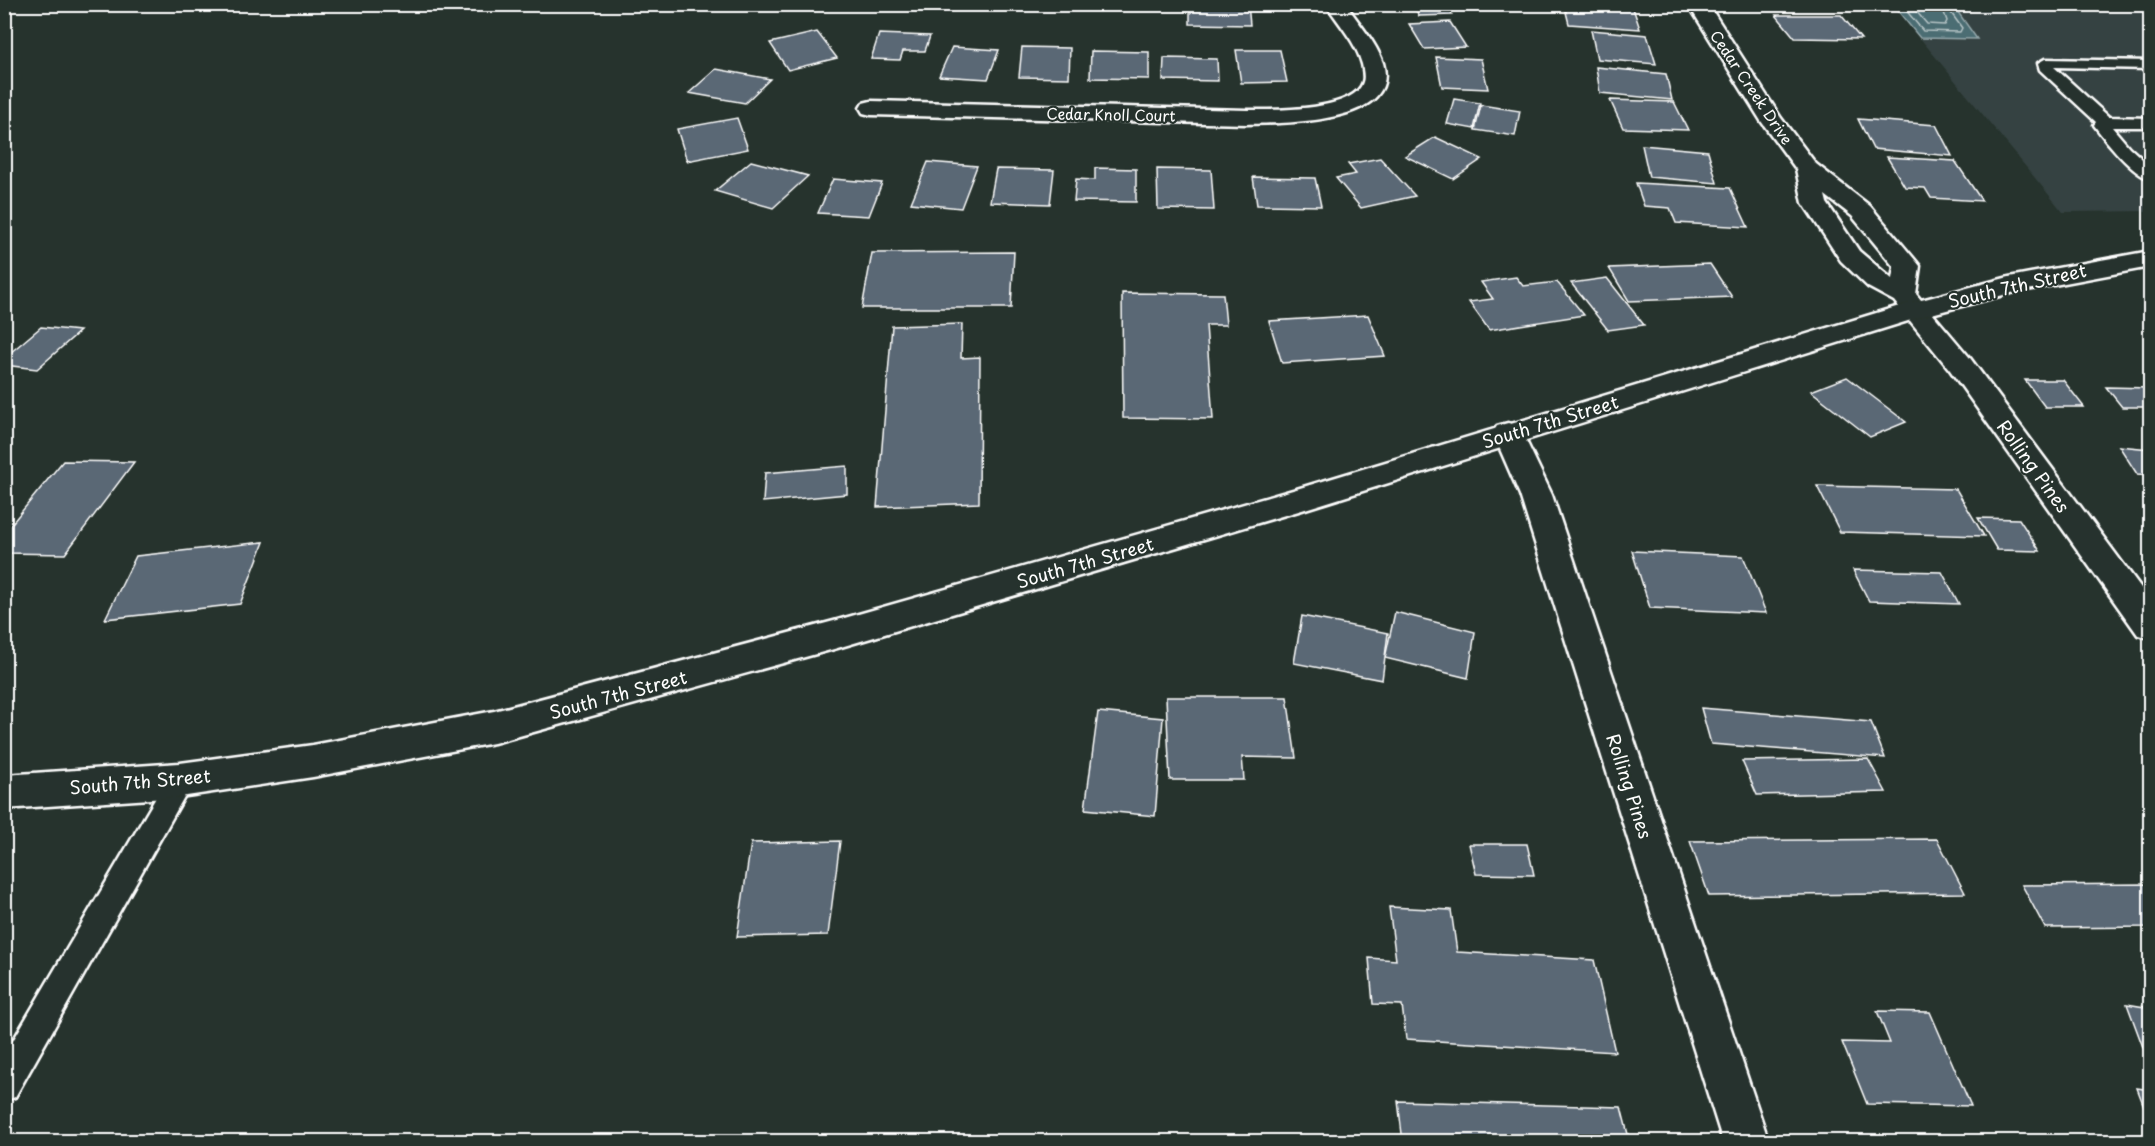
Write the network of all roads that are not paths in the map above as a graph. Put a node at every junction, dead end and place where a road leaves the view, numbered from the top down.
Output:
1 (1336, 4) edge
2 (1698, 4) edge
3 (2151, 65) edge
4 (871, 108) dead end
5 (2151, 122) edge
6 (2105, 123) junction
7 (1808, 169) junction
8 (2151, 174) edge
9 (2151, 258) edge
10 (1909, 302) junction
11 (1508, 433) junction
12 (2151, 625) edge
13 (180, 780) junction
14 (4, 792) edge
15 (4, 1086) edge
16 (1746, 1142) edge

1 - 4 street, Cedar Knoll Court
2 - 7 street, Cedar Creek Drive
3 - 6 lane
5 - 6 lane
6 - 8 lane
7 - 10 street, Cedar Creek Drive
7 - 10 street, Cedar Creek Drive
9 - 10 street, South 7th Street
10 - 11 street, South 7th Street
10 - 12 street, Rolling Pines
11 - 13 street, South 7th Street
11 - 16 street, Rolling Pines
13 - 14 street, South 7th Street
13 - 15 lane

